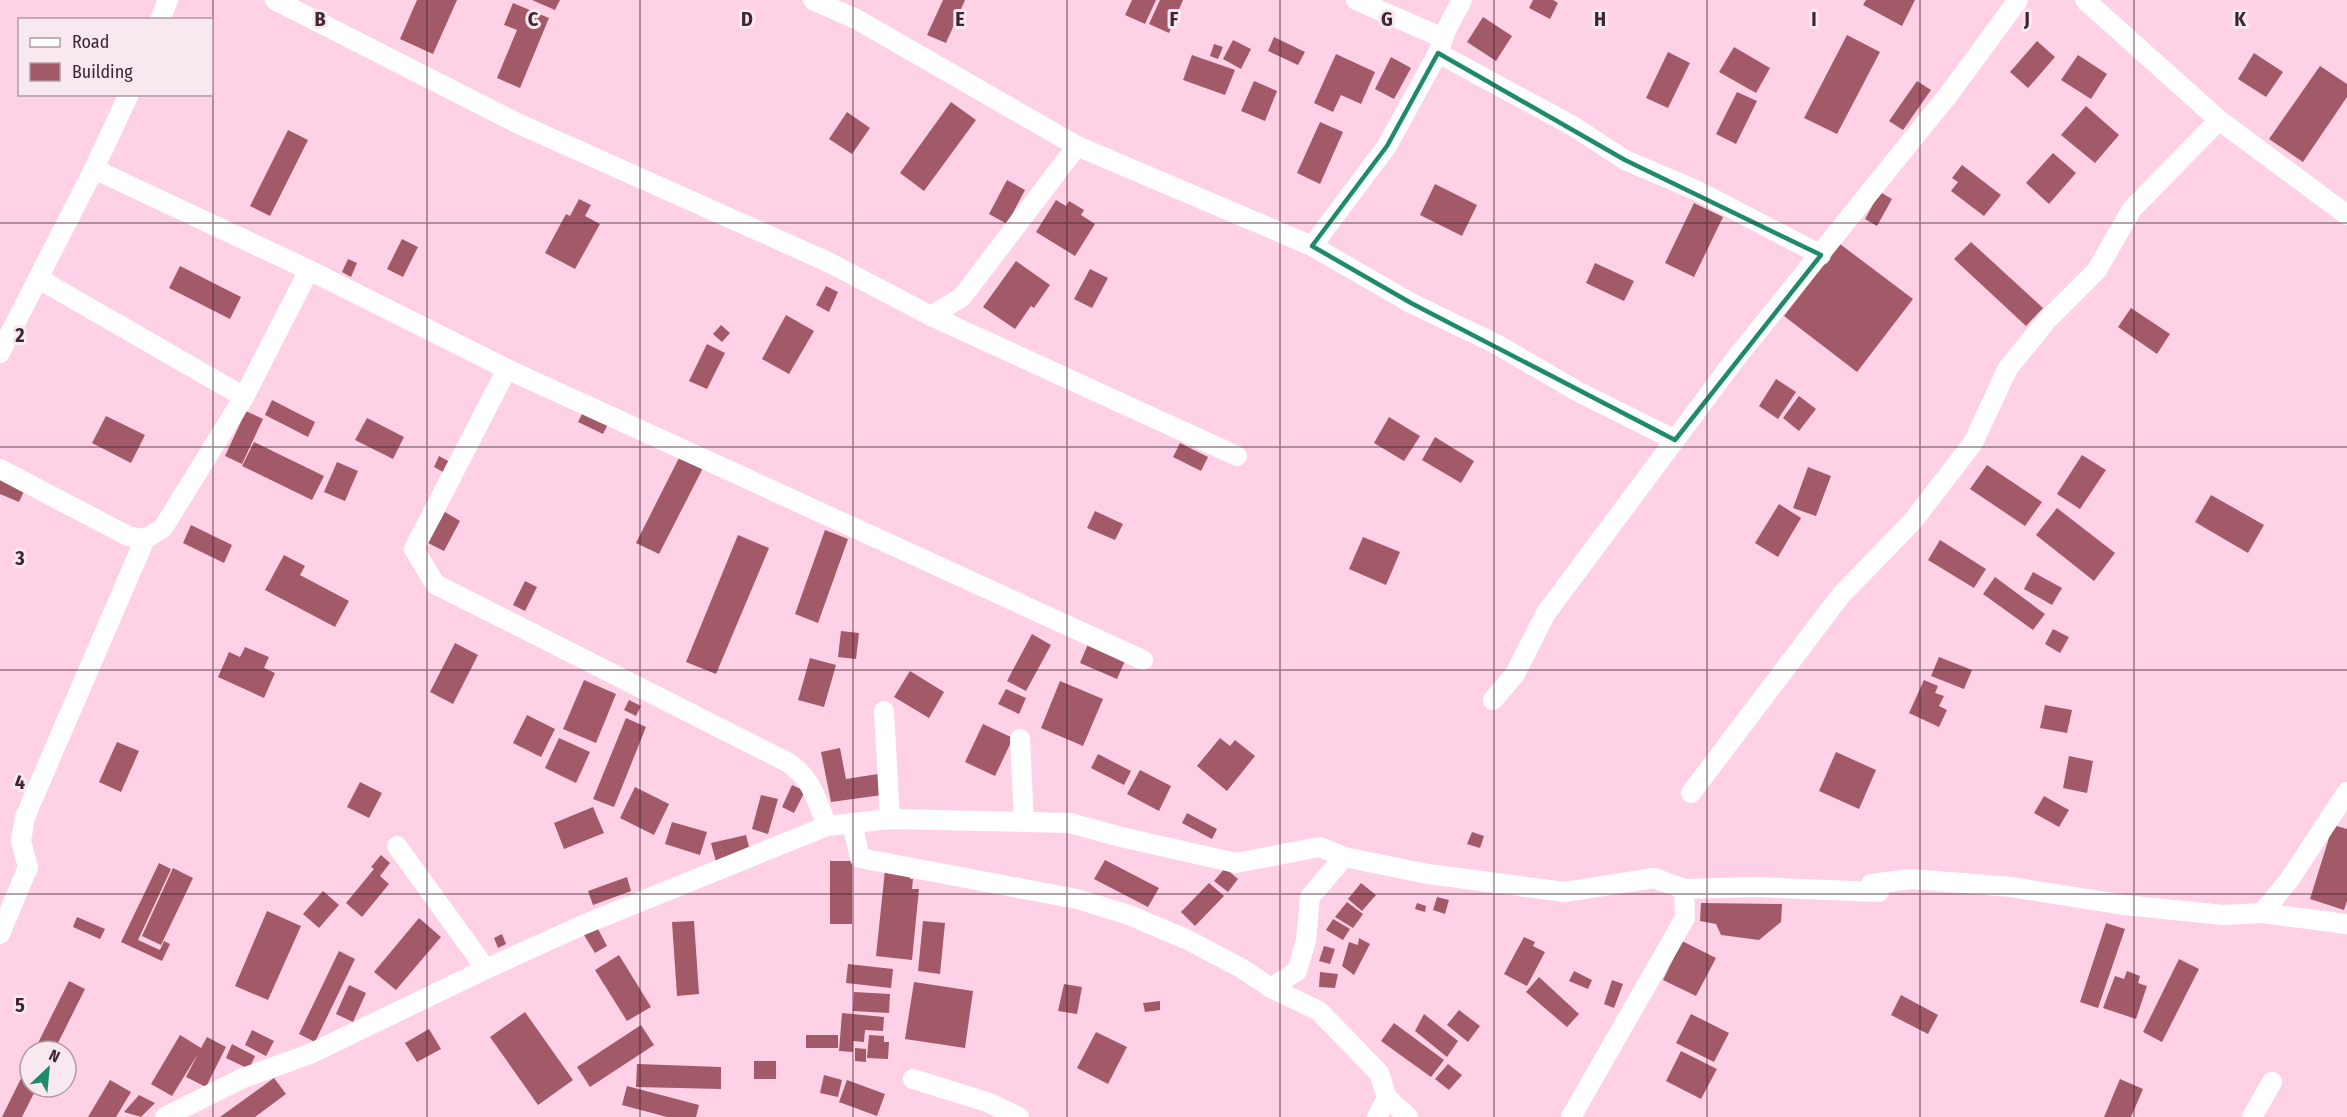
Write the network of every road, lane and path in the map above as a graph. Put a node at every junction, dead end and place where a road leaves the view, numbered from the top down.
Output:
1 (168, 0) edge
2 (275, 0) edge
3 (813, 0) edge
4 (1356, 0) edge
5 (1461, 0) edge
6 (2018, 0) edge
7 (2085, 0) edge
8 (161, 18) edge
9 (1441, 46) junction
10 (128, 96) edge
11 (2219, 120) junction
12 (1077, 146) junction
13 (94, 169) junction
14 (2347, 215) edge
15 (1312, 246) junction
16 (1821, 255) junction
17 (309, 270) junction
18 (39, 279) junction
19 (931, 316) junction
20 (0, 353) edge
21 (507, 369) junction
22 (244, 397) junction
23 (1675, 440) junction
24 (1237, 456) dead end
25 (0, 469) edge
26 (145, 539) junction
27 (1143, 660) dead end
28 (1493, 700) dead end
29 (884, 711) dead end
30 (1020, 739) dead end
31 (2347, 792) edge
32 (1691, 794) dead end
33 (890, 819) junction
34 (1024, 822) junction
35 (852, 823) junction
36 (827, 826) junction
37 (397, 846) dead end
38 (1344, 857) junction
39 (1684, 890) junction
40 (2262, 913) junction
41 (2347, 924) edge
42 (0, 934) edge
43 (486, 969) junction
44 (1271, 988) junction
45 (913, 1079) dead end
46 (2271, 1082) dead end
47 (1388, 1098) junction
48 (165, 1117) edge
49 (1019, 1117) edge
50 (1377, 1117) edge
51 (1408, 1117) edge
52 (1571, 1117) edge
53 (2252, 1117) edge

1 - 8 street
2 - 19 street
3 - 12 street
4 - 9 street
5 - 9 street
6 - 16 street
7 - 11 street
9 - 15 street
9 - 16 street
10 - 13 street
11 - 14 street
11 - 32 street
12 - 15 street
12 - 19 street
13 - 17 street
13 - 18 street
15 - 23 street
16 - 23 street
17 - 21 street
17 - 22 street
18 - 20 street
18 - 22 street
19 - 24 street
21 - 27 street
21 - 36 street
22 - 26 street
23 - 28 street
25 - 26 street
26 - 42 street
29 - 33 street
30 - 34 street
31 - 40 street
33 - 34 street
33 - 35 street
34 - 38 street
35 - 36 street
35 - 44 street
36 - 43 street
37 - 43 street
38 - 39 street
38 - 44 street
39 - 40 street
39 - 52 street
40 - 41 street
43 - 48 street
44 - 47 street
45 - 49 street
46 - 53 street
47 - 50 street
47 - 51 street

